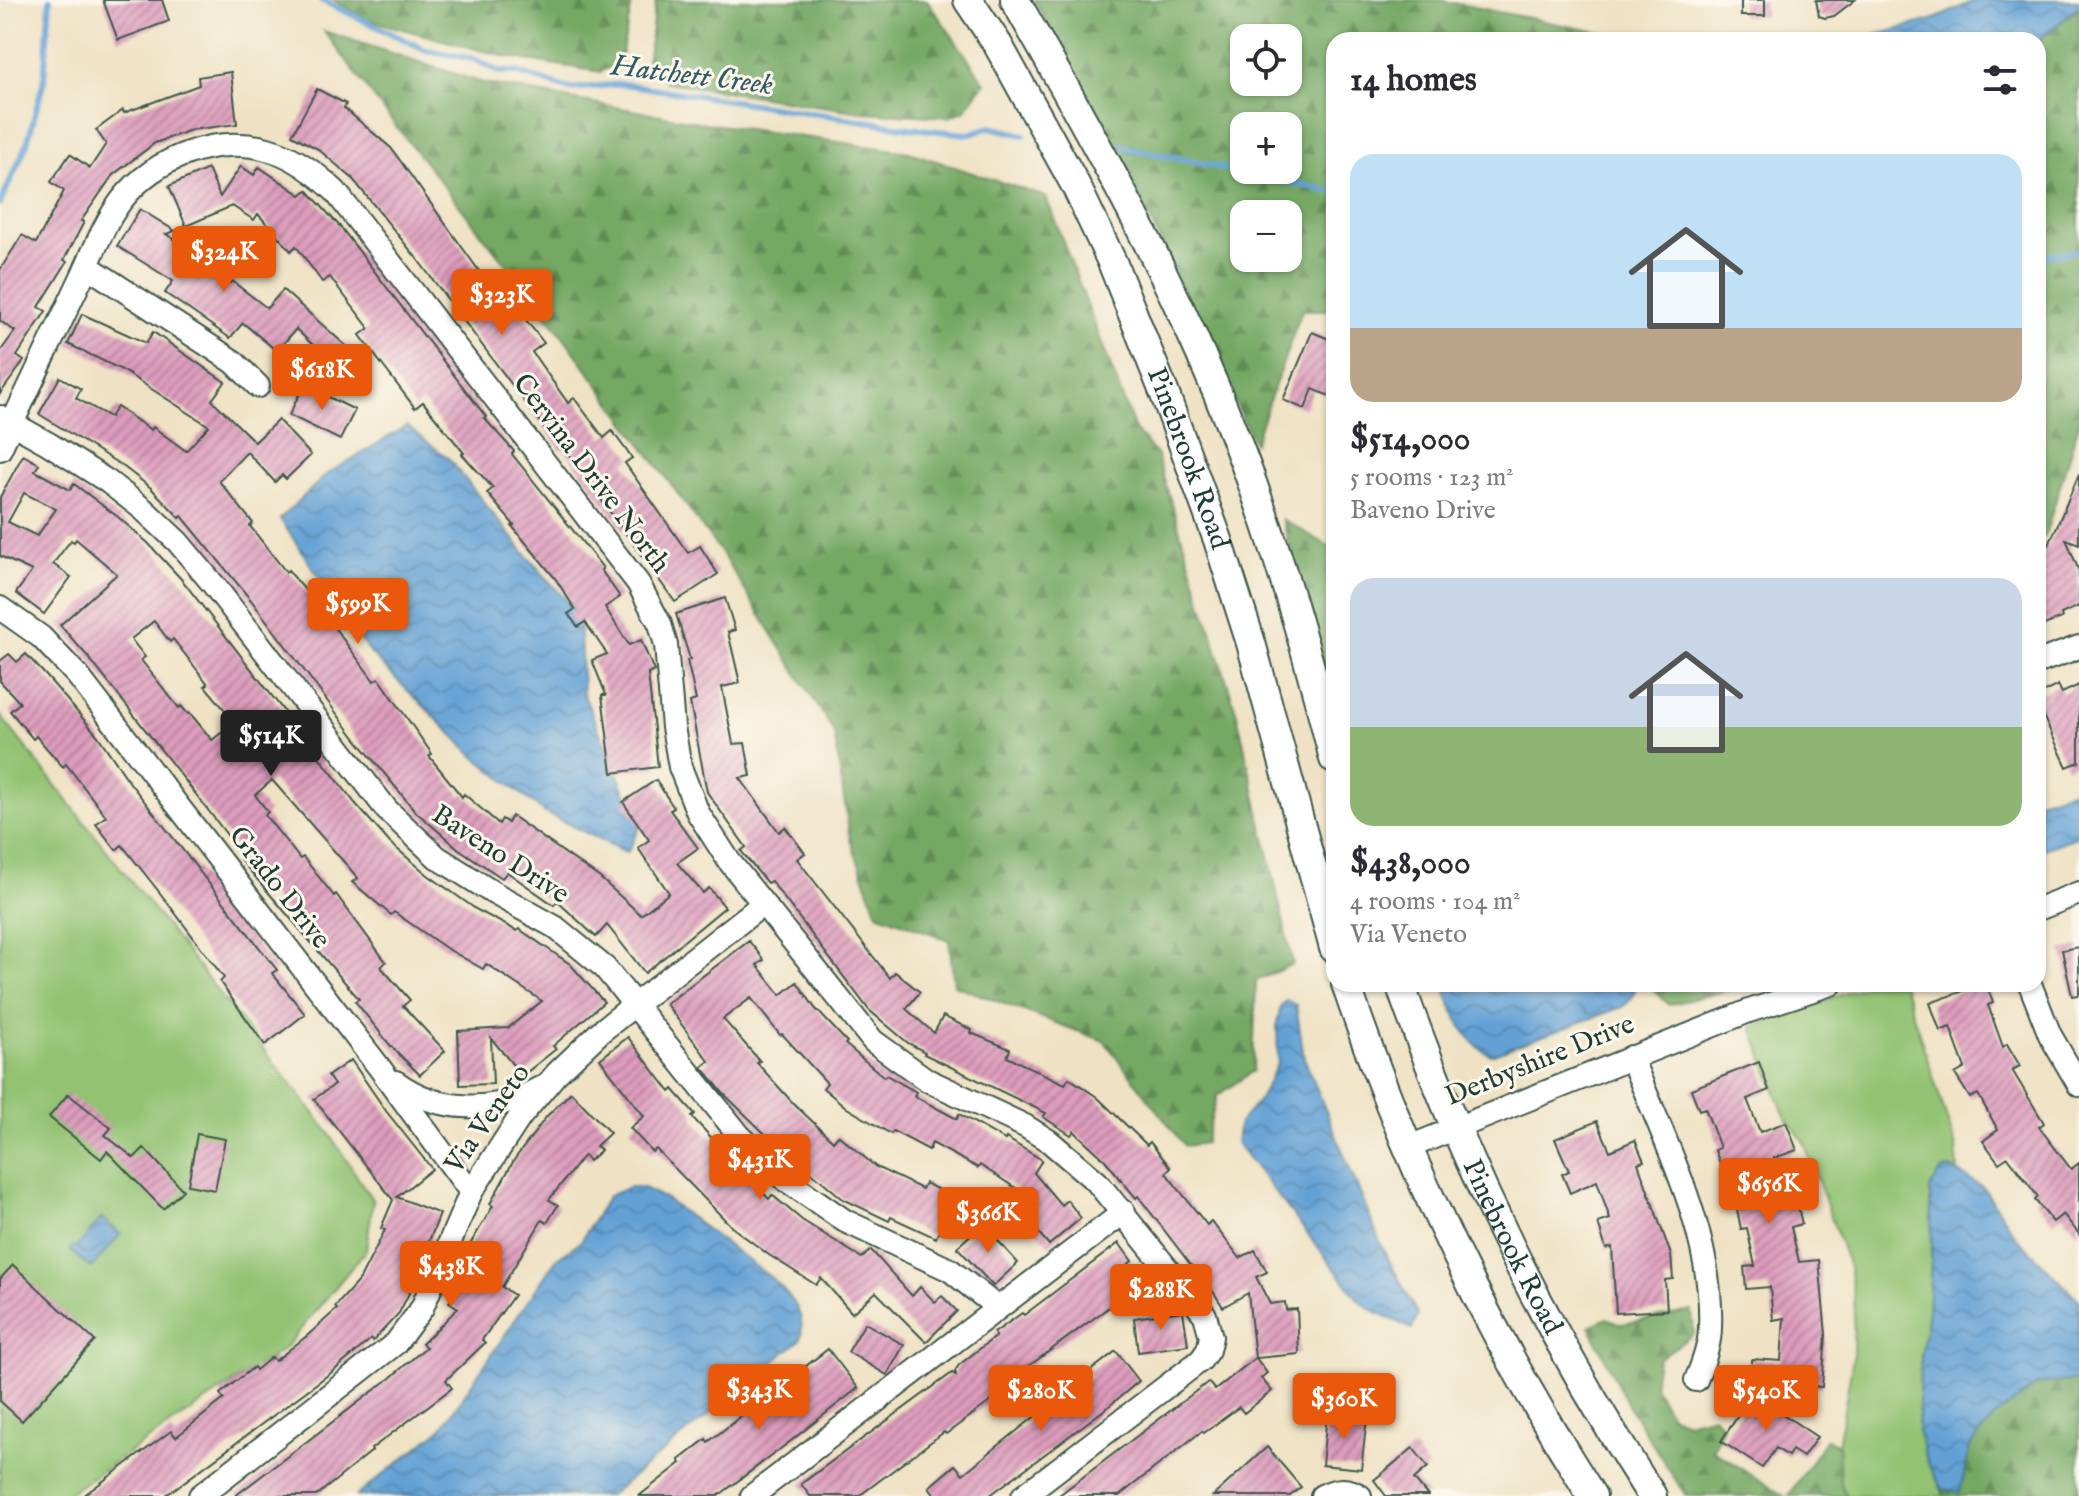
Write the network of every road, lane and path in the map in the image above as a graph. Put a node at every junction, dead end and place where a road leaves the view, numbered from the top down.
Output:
1 (968, 0) edge
2 (1015, 0) edge
3 (87, 266) junction
4 (258, 386) dead end
5 (6, 420) edge
6 (0, 449) edge
7 (0, 608) edge
8 (2079, 647) edge
9 (2046, 659) edge
10 (1326, 729) edge
11 (2079, 893) edge
12 (763, 904) junction
13 (2046, 906) edge
14 (1326, 919) edge
15 (1349, 992) edge
16 (1403, 992) edge
17 (1807, 992) edge
18 (2033, 992) edge
19 (635, 1004) junction
20 (1631, 1057) junction
21 (379, 1067) junction
22 (556, 1074) junction
23 (2079, 1085) edge
24 (1455, 1127) junction
25 (1409, 1147) junction
26 (471, 1192) junction
27 (1124, 1212) junction
28 (998, 1308) junction
29 (1696, 1380) dead end
30 (200, 1496) edge
31 (752, 1496) edge
32 (1023, 1496) edge
33 (1322, 1496) edge
34 (1360, 1496) edge
35 (1592, 1496) edge
36 (1652, 1496) edge

1 - 14 street, Pinebrook Road
2 - 10 street, Pinebrook Road
3 - 4 street
3 - 5 street, Cervina Drive North
3 - 12 street, Cervina Drive North
5 - 6 street, Cervina Drive North
5 - 19 street, Baveno Drive
7 - 21 street, Grado Drive
8 - 9 street
11 - 13 street
12 - 19 street, Via Veneto
12 - 27 street, Cervina Drive North
15 - 25 street, Pinebrook Road
16 - 24 street, Pinebrook Road
17 - 20 street, Derbyshire Drive
18 - 23 street
19 - 22 street, Via Veneto
19 - 28 street, Baveno Drive
20 - 24 street, Derbyshire Drive
20 - 29 street
21 - 22 street, Grado Drive
21 - 26 street, Grado Drive
22 - 26 street, Via Veneto
24 - 25 street, Derbyshire Drive
24 - 36 street, Pinebrook Road
25 - 35 street, Pinebrook Road
26 - 30 street, Via Veneto
27 - 28 street
27 - 32 street, Cervina Drive North
28 - 31 street
33 - 34 street

